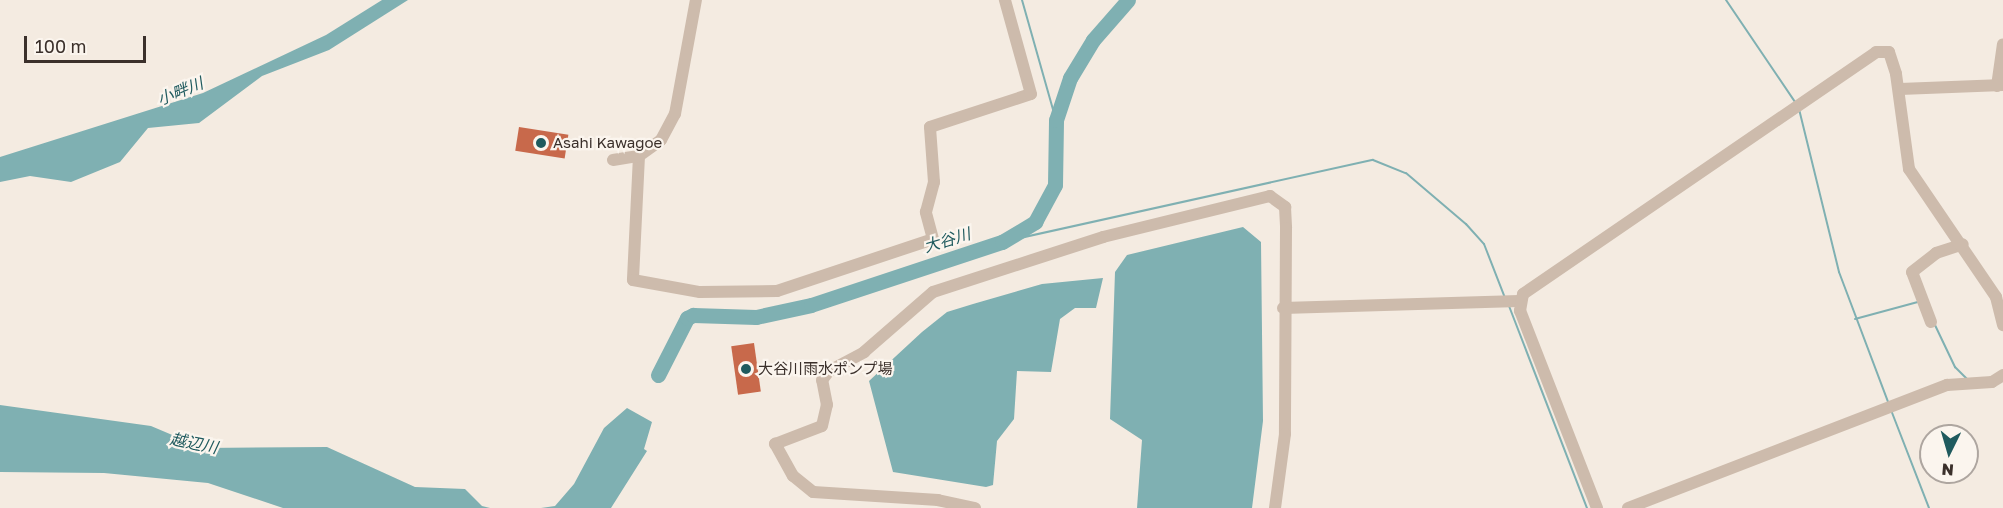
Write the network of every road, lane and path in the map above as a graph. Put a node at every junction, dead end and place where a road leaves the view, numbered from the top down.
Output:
1 (696, 0) edge
2 (1005, 0) edge
3 (2003, 44) edge
4 (2000, 86) edge
5 (1900, 89) junction
6 (639, 156) junction
7 (613, 160) dead end
8 (1963, 244) junction
9 (1999, 297) edge
10 (1519, 301) junction
11 (1283, 308) junction
12 (1931, 322) dead end
13 (2003, 325) edge
14 (2003, 375) edge
15 (975, 508) edge
16 (1275, 508) edge
17 (1597, 508) edge
18 (1628, 508) edge

1 - 6 street
2 - 6 street
3 - 4 street
4 - 5 street
5 - 8 street
5 - 10 street
6 - 7 street
8 - 9 street
8 - 12 street
9 - 13 street
10 - 11 street
10 - 17 street
11 - 15 street
11 - 16 street
14 - 18 street

